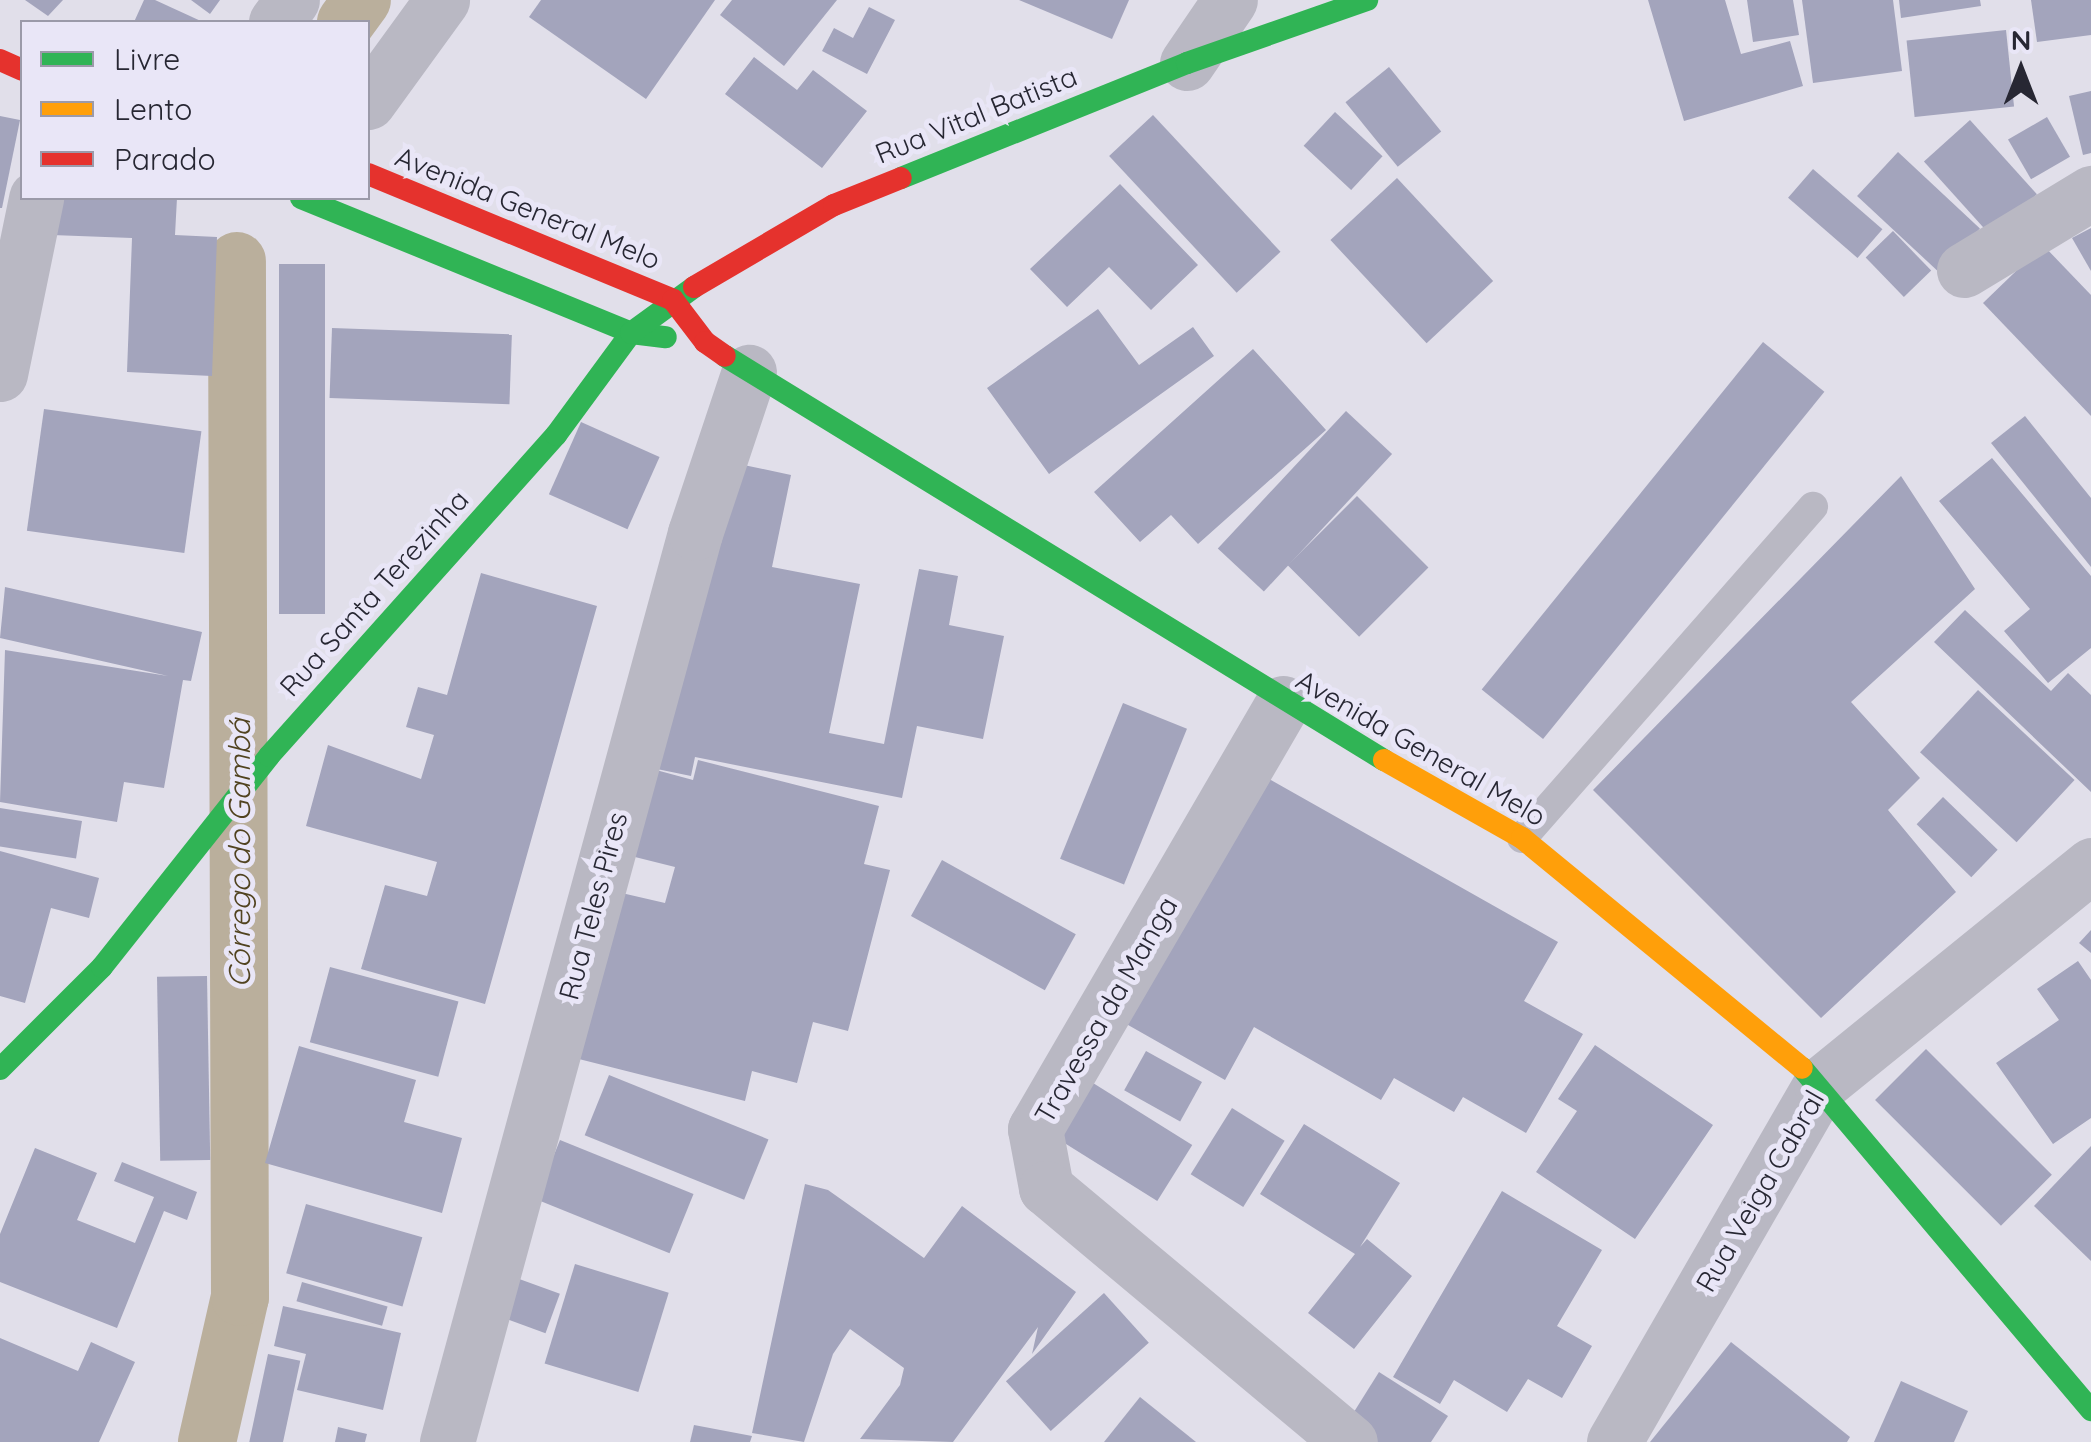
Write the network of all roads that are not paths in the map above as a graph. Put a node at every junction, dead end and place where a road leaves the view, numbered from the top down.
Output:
1 (442, 0) edge
2 (1230, 0) edge
3 (1368, 0) edge
4 (1187, 63) junction
5 (370, 99) edge
6 (370, 175) edge
7 (2091, 193) edge
8 (36, 200) edge
9 (306, 200) edge
10 (1964, 270) dead end
11 (673, 300) junction
12 (631, 333) junction
13 (705, 342) junction
14 (749, 372) junction
15 (0, 374) edge
16 (1813, 507) dead end
17 (1283, 703) junction
18 (1522, 838) junction
19 (2091, 864) edge
20 (0, 1069) edge
21 (1821, 1084) junction
22 (2091, 1410) edge
23 (447, 1442) edge
24 (1350, 1442) edge
25 (1614, 1442) edge

1 - 5 street
2 - 4 street
3 - 4 main road, Rua Vital Batista
4 - 11 main road, Rua Vital Batista
6 - 11 main road, Avenida General Melo
7 - 10 street
8 - 15 street
9 - 12 main road, Avenida General Melo
11 - 12 main road, Rua Vital Batista
11 - 13 main road, Avenida General Melo
12 - 13 main road, Avenida General Melo
12 - 20 main road, Rua Santa Terezinha
13 - 14 main road, Avenida General Melo
14 - 17 main road, Avenida General Melo
14 - 23 street, Rua Teles Pires
16 - 18 lane
17 - 18 main road, Avenida General Melo
17 - 24 street, Travessa da Manga
18 - 21 main road, Avenida General Melo
19 - 21 street, Rua Veiga Cabral
21 - 22 main road, Avenida General Melo
21 - 25 street, Rua Veiga Cabral

